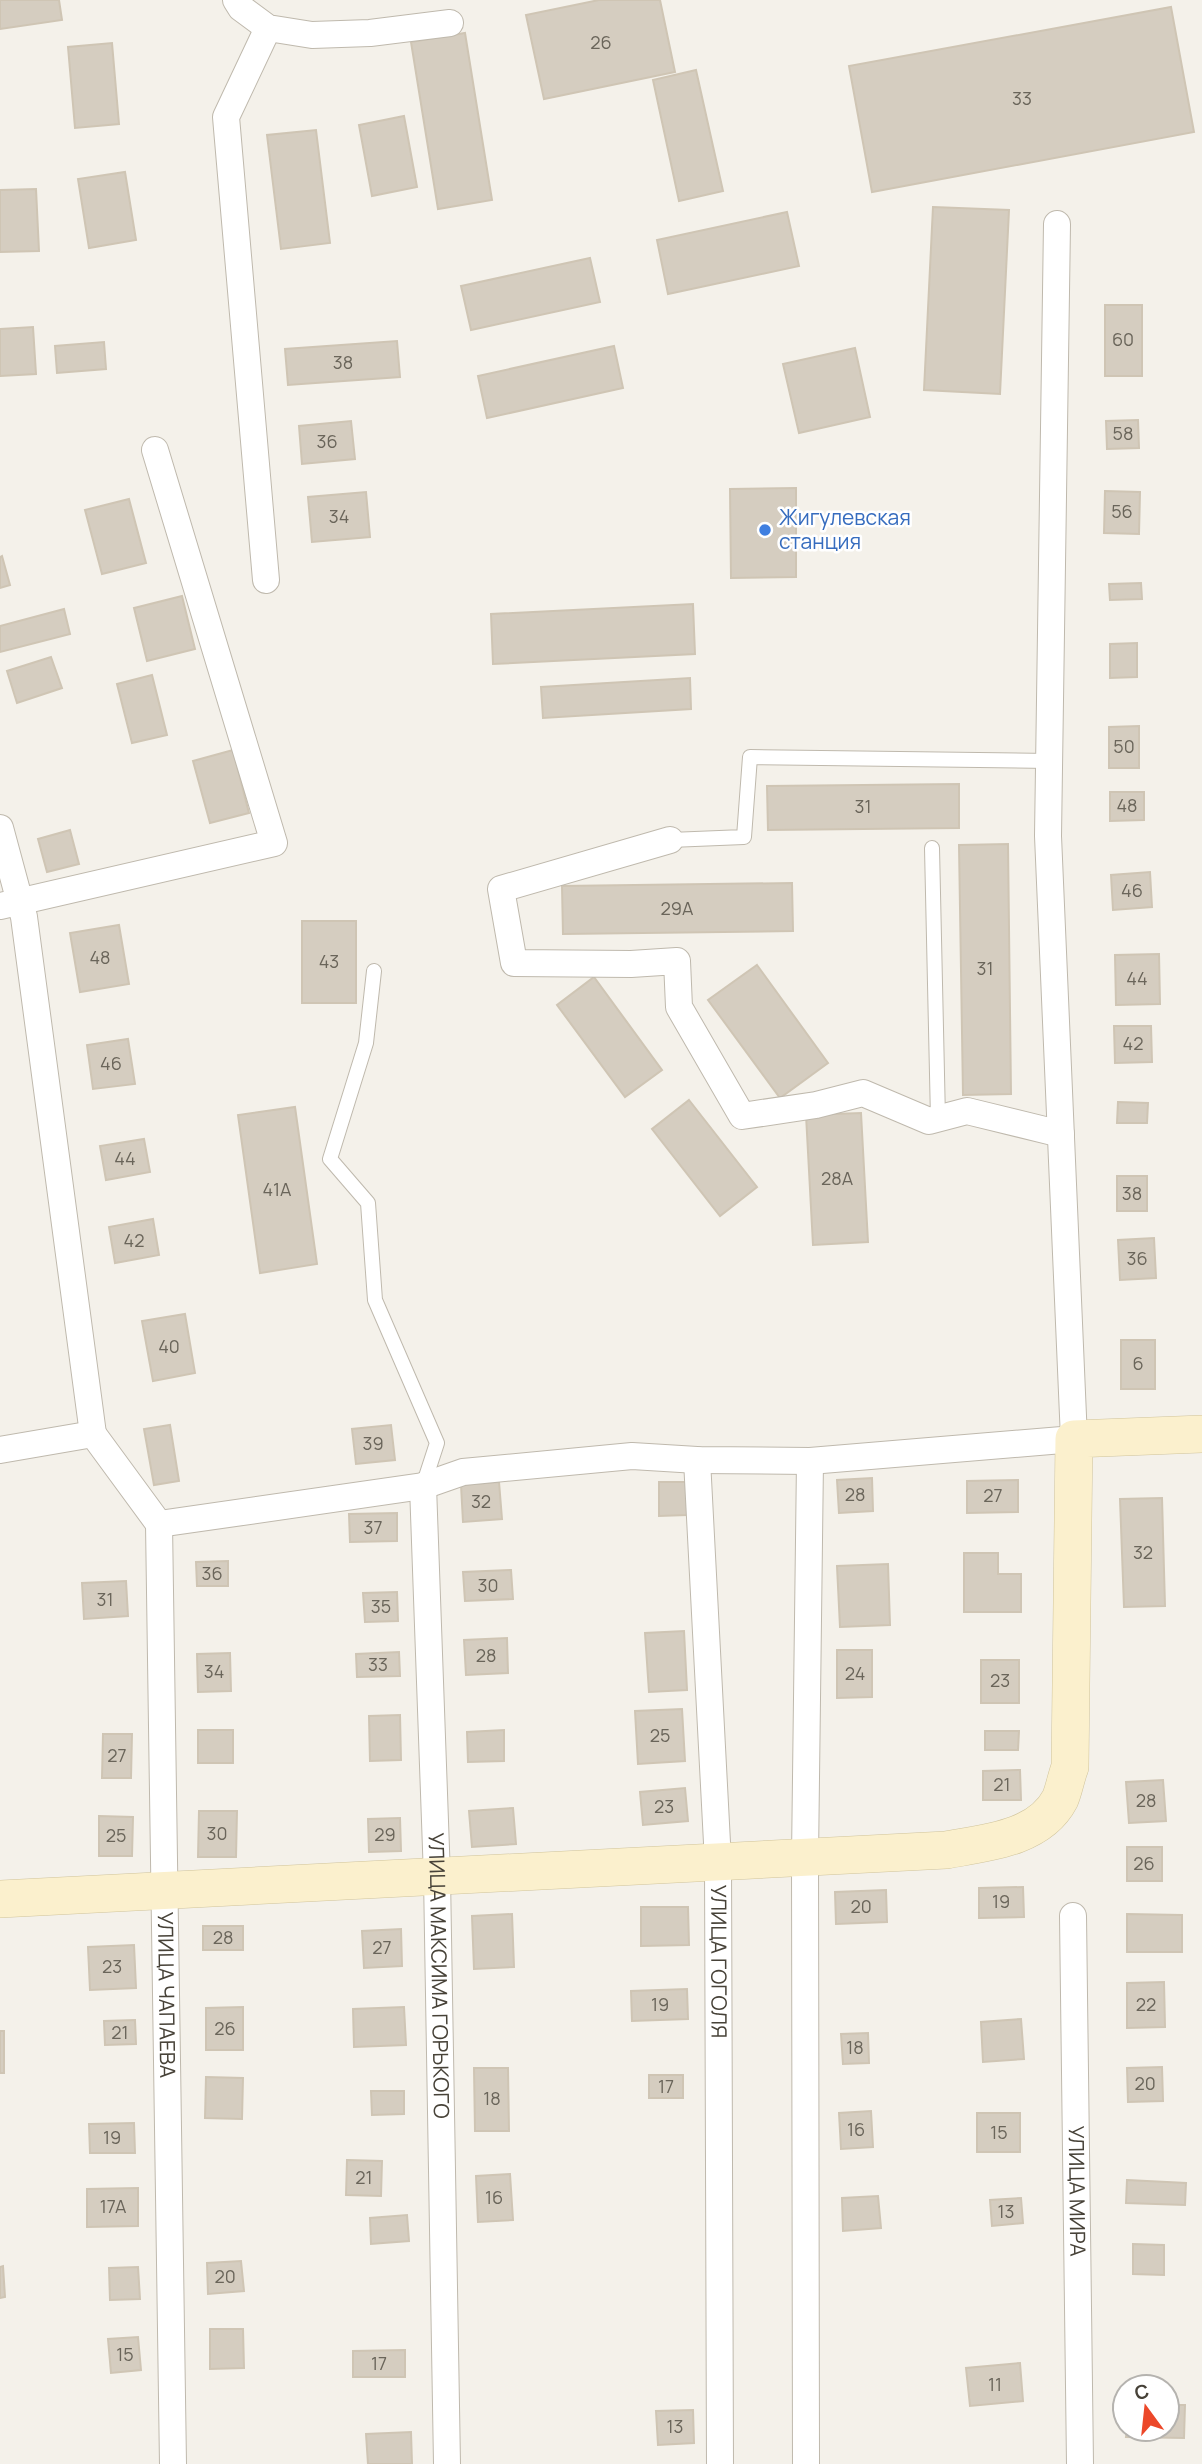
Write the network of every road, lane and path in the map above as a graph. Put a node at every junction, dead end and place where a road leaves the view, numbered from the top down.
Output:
1 (236, 0) edge
2 (450, 23) dead end
3 (268, 28) junction
4 (1057, 224) dead end
5 (155, 450) dead end
6 (266, 580) dead end
7 (1049, 761) junction
8 (0, 828) edge
9 (670, 840) joint
10 (932, 848) dead end
11 (10, 903) edge
12 (374, 971) dead end
13 (938, 1119) junction
14 (1061, 1134) junction
15 (93, 1434) junction
16 (1202, 1434) edge
17 (1074, 1439) junction
18 (0, 1450) edge
19 (696, 1460) junction
20 (810, 1461) junction
21 (423, 1486) junction
22 (159, 1524) junction
23 (805, 1857) junction
24 (719, 1862) junction
25 (437, 1877) junction
26 (164, 1891) junction
27 (0, 1899) edge
28 (1073, 1916) dead end
29 (173, 2464) edge
30 (447, 2464) edge
31 (720, 2464) edge
32 (806, 2464) edge
33 (1080, 2464) edge

1 - 3 street
2 - 3 street
3 - 6 street
4 - 7 street
5 - 11 street
7 - 9 lane
7 - 14 street
8 - 11 street
9 - 13 street
10 - 13 lane
11 - 15 street
12 - 21 lane
13 - 14 street
14 - 17 street
15 - 18 street
15 - 22 street
16 - 17 street
17 - 20 street
17 - 23 street
19 - 20 street
19 - 21 street
19 - 24 street, УЛИЦА ГОГОЛЯ
20 - 23 street
21 - 22 street
21 - 25 street, УЛИЦА МАКСИМА ГОРЬКОГО
22 - 26 street, УЛИЦА ЧАПАЕВА
23 - 24 street
23 - 32 street
24 - 25 street
24 - 31 street, УЛИЦА ГОГОЛЯ
25 - 26 street
25 - 30 street, УЛИЦА МАКСИМА ГОРЬКОГО
26 - 27 street
26 - 29 street, УЛИЦА ЧАПАЕВА
28 - 33 street, УЛИЦА МИРА

